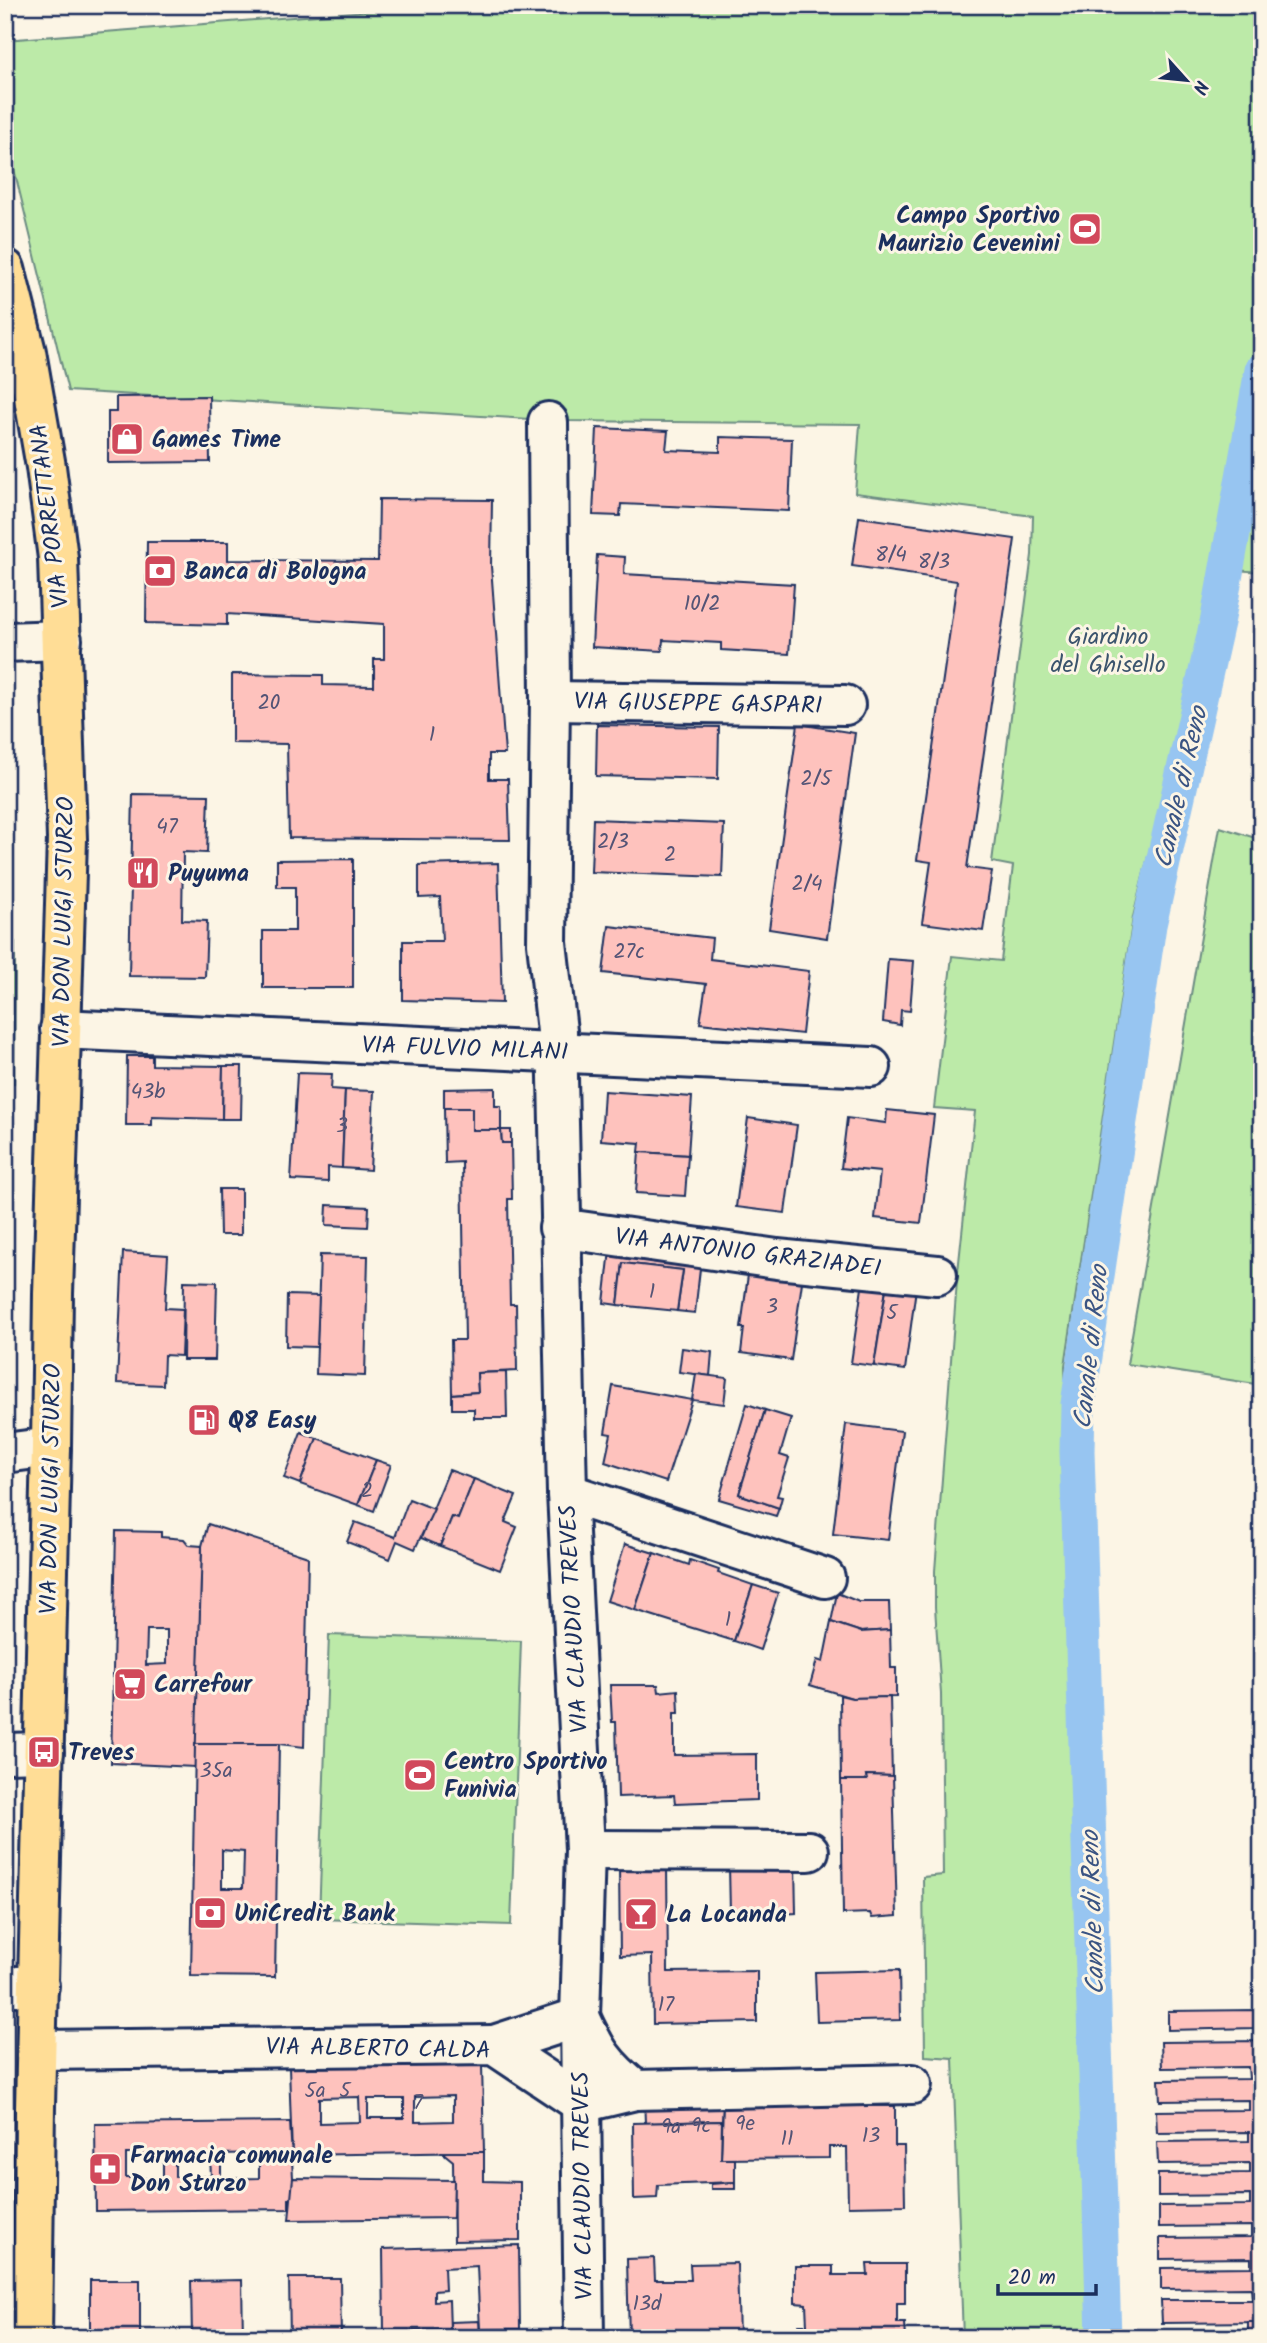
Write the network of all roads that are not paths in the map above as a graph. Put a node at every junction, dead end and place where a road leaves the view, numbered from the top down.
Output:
1 (5, 269) edge
2 (548, 422) dead end
3 (62, 640) junction
4 (5, 642) edge
5 (550, 701) junction
6 (845, 705) dead end
7 (547, 943) joint
8 (60, 1029) junction
9 (557, 1051) junction
10 (871, 1068) dead end
11 (559, 1228) junction
12 (937, 1275) dead end
13 (51, 1447) junction
14 (5, 1453) edge
15 (567, 1493) junction
16 (825, 1578) dead end
17 (44, 1752) junction
18 (5, 1753) edge
19 (585, 1850) junction
20 (809, 1851) dead end
21 (22, 1986) edge
22 (580, 2017) junction
23 (494, 2045) junction
24 (37, 2050) junction
25 (912, 2084) dead end
26 (635, 2090) junction
27 (581, 2103) junction
28 (32, 2338) edge
29 (584, 2338) edge

1 - 3 main road, VIA PORRETTANA
2 - 5 street, VIA GIUSEPPE GASPARI
3 - 4 street
3 - 8 main road, VIA DON LUIGI STURZO
5 - 6 street, VIA GIUSEPPE GASPARI
5 - 7 street, VIA GIUSEPPE GASPARI
7 - 9 street, VIA CLAUDIO TREVES
8 - 9 street, VIA FULVIO MILANI
8 - 13 main road, VIA DON LUIGI STURZO
9 - 10 street, VIA FULVIO MILANI
9 - 11 street, VIA CLAUDIO TREVES
11 - 12 street, VIA ANTONIO GRAZIADEI
11 - 15 street, VIA CLAUDIO TREVES
13 - 14 street
13 - 17 main road, VIA DON LUIGI STURZO
15 - 16 street
15 - 19 street, VIA CLAUDIO TREVES
17 - 18 street
17 - 21 main road, VIA DON LUIGI STURZO
19 - 20 street
19 - 22 street, VIA CLAUDIO TREVES
21 - 24 main road, VIA DON LUIGI STURZO
22 - 23 street
22 - 26 street
22 - 27 street, VIA CLAUDIO TREVES
23 - 24 street, VIA ALBERTO CALDA
23 - 27 street, VIA ALBERTO CALDA
24 - 28 main road, VIA DON LUIGI STURZO
25 - 26 street
26 - 27 street
27 - 29 street, VIA CLAUDIO TREVES

